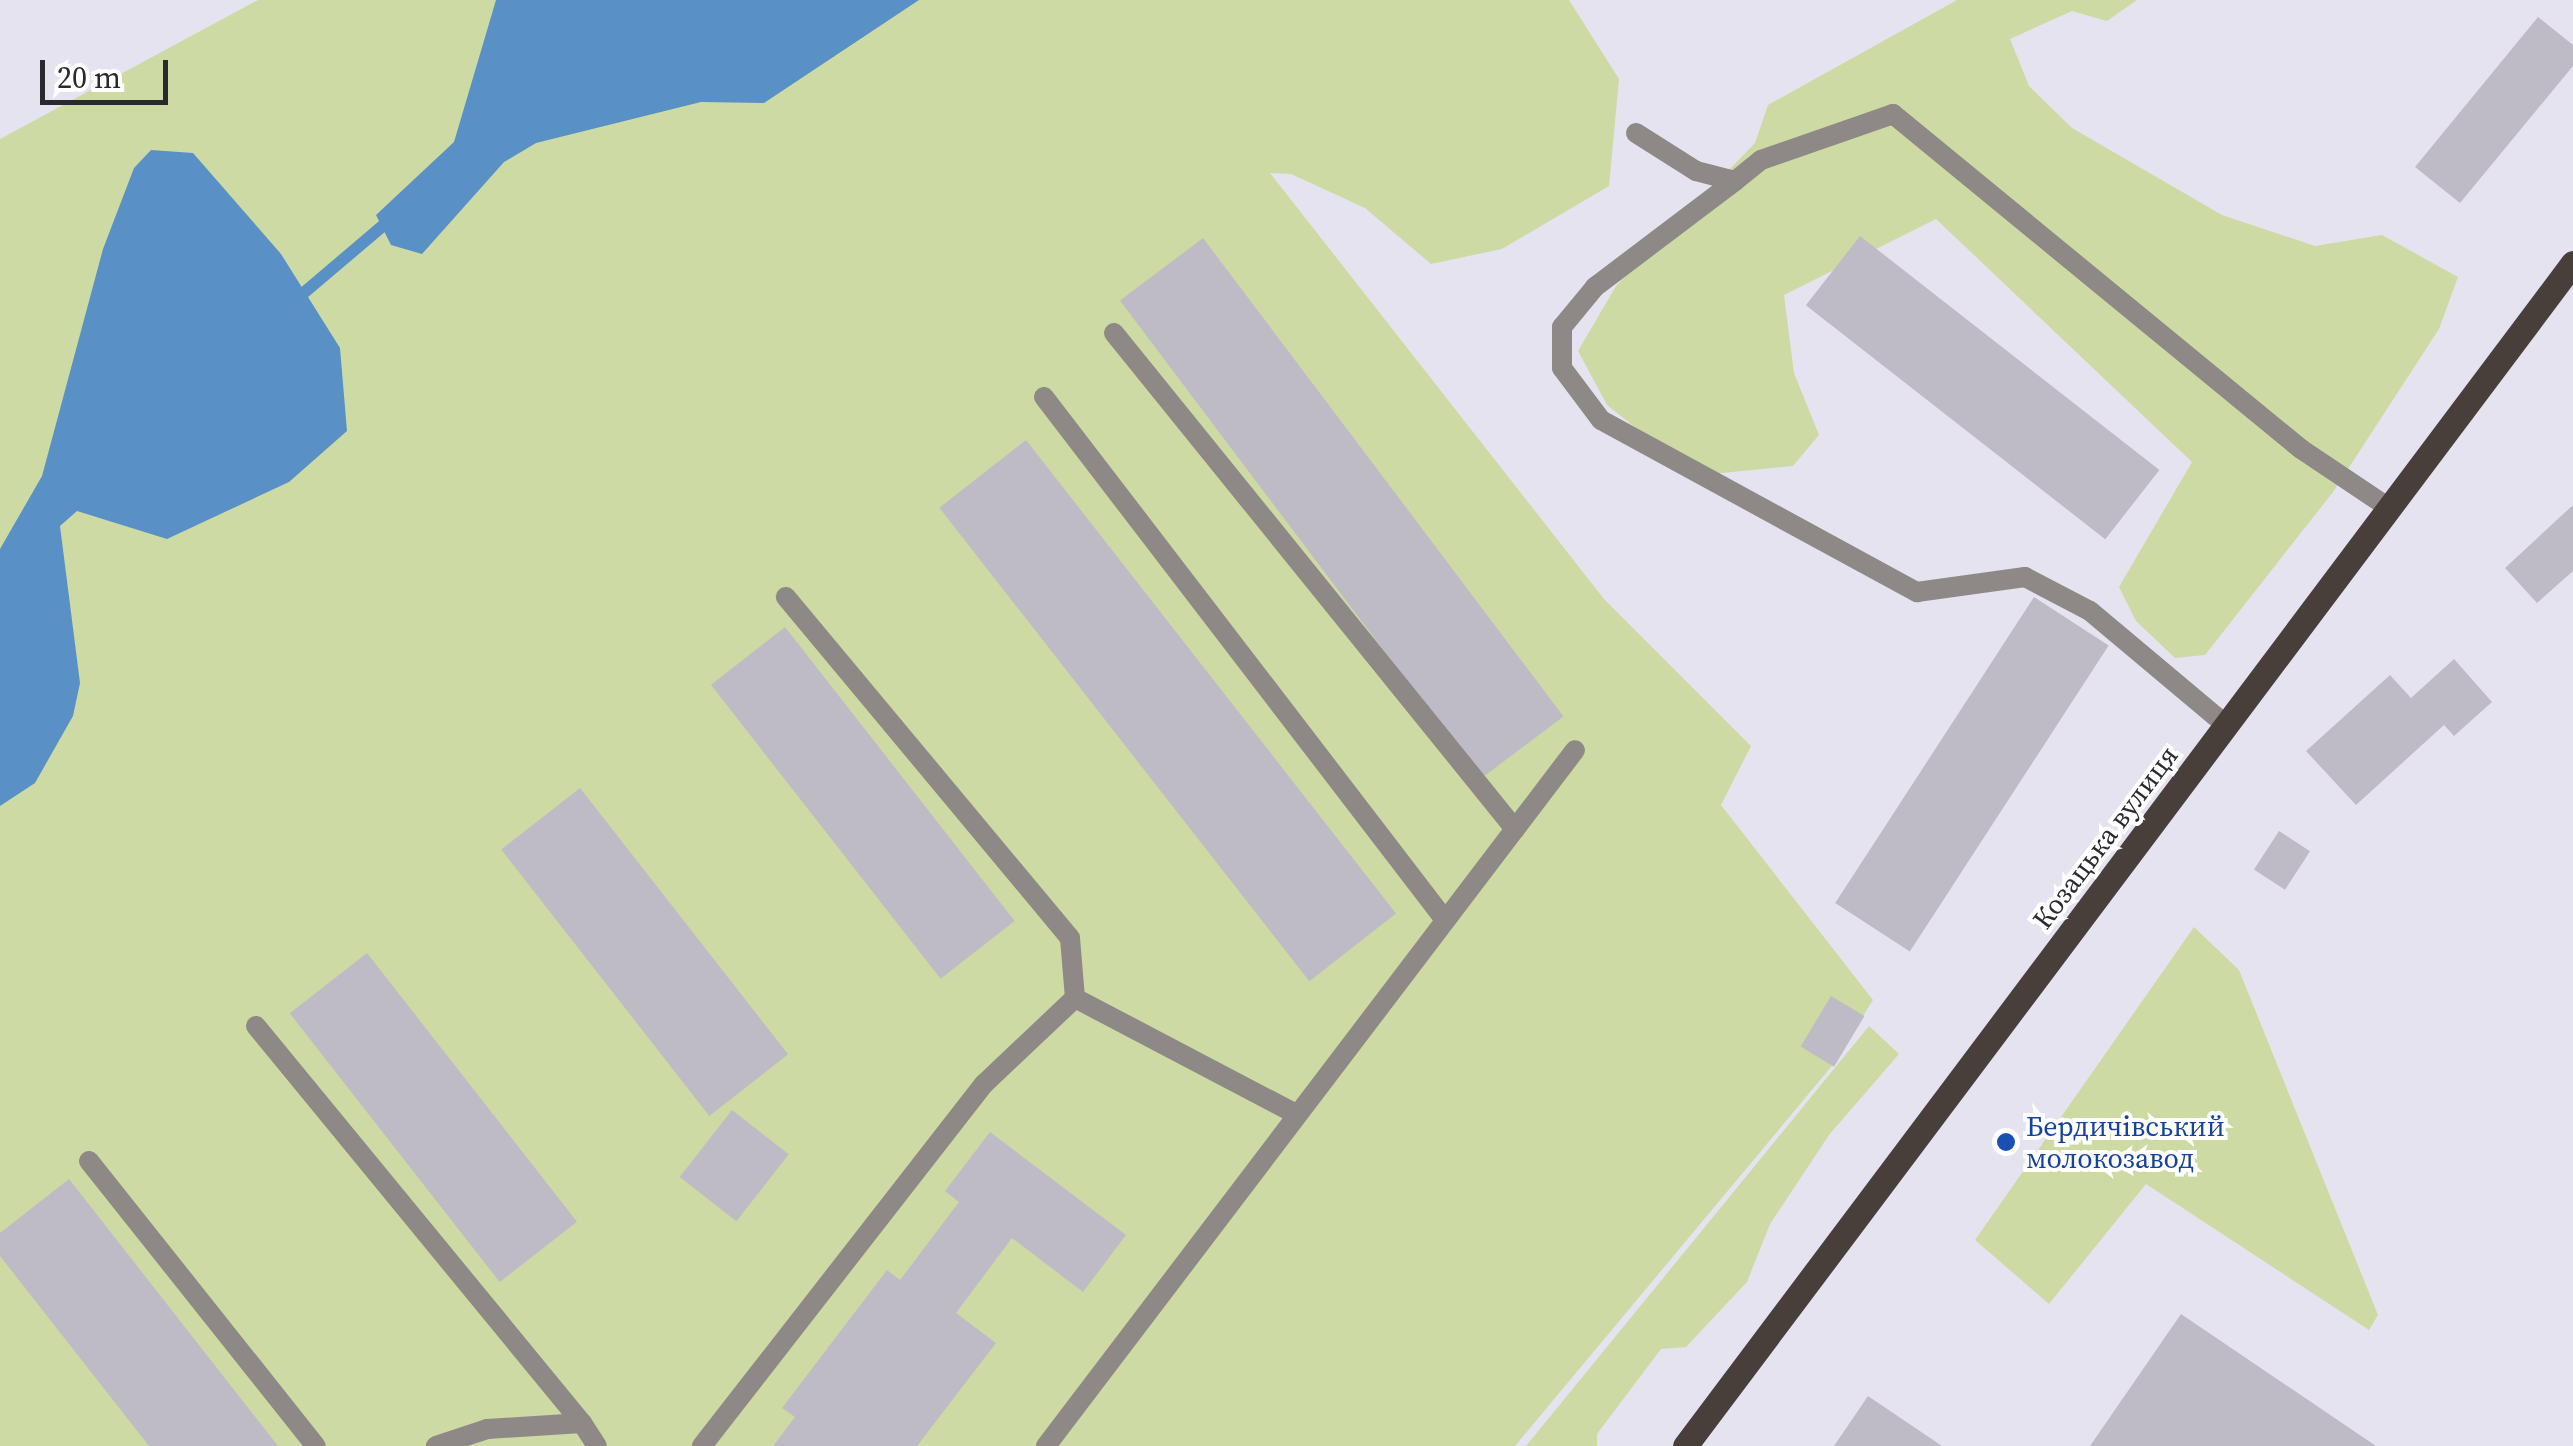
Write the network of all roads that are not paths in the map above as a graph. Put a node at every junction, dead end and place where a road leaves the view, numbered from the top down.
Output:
1 (1636, 132) dead end
2 (1735, 181) junction
3 (2573, 263) edge
4 (1114, 333) dead end
5 (1044, 397) dead end
6 (2389, 508) junction
7 (786, 597) dead end
8 (2226, 725) junction
9 (1575, 750) dead end
10 (1515, 829) junction
11 (1445, 920) junction
12 (1074, 998) junction
13 (256, 1026) dead end
14 (1296, 1114) junction
15 (89, 1160) dead end
16 (582, 1423) junction
17 (316, 1446) edge
18 (436, 1446) edge
19 (597, 1446) edge
20 (702, 1446) edge
21 (1046, 1446) edge
22 (1686, 1446) edge

1 - 2 lane
2 - 6 lane
2 - 8 lane
3 - 6 main road, Козацька вулиця
4 - 10 lane
5 - 11 lane
6 - 8 main road, Козацька вулиця
7 - 12 lane
8 - 22 main road, Козацька вулиця
9 - 10 lane
10 - 11 lane
11 - 14 lane
12 - 14 lane
12 - 20 lane
13 - 16 lane
14 - 21 lane
15 - 17 lane
16 - 18 lane
16 - 19 lane

